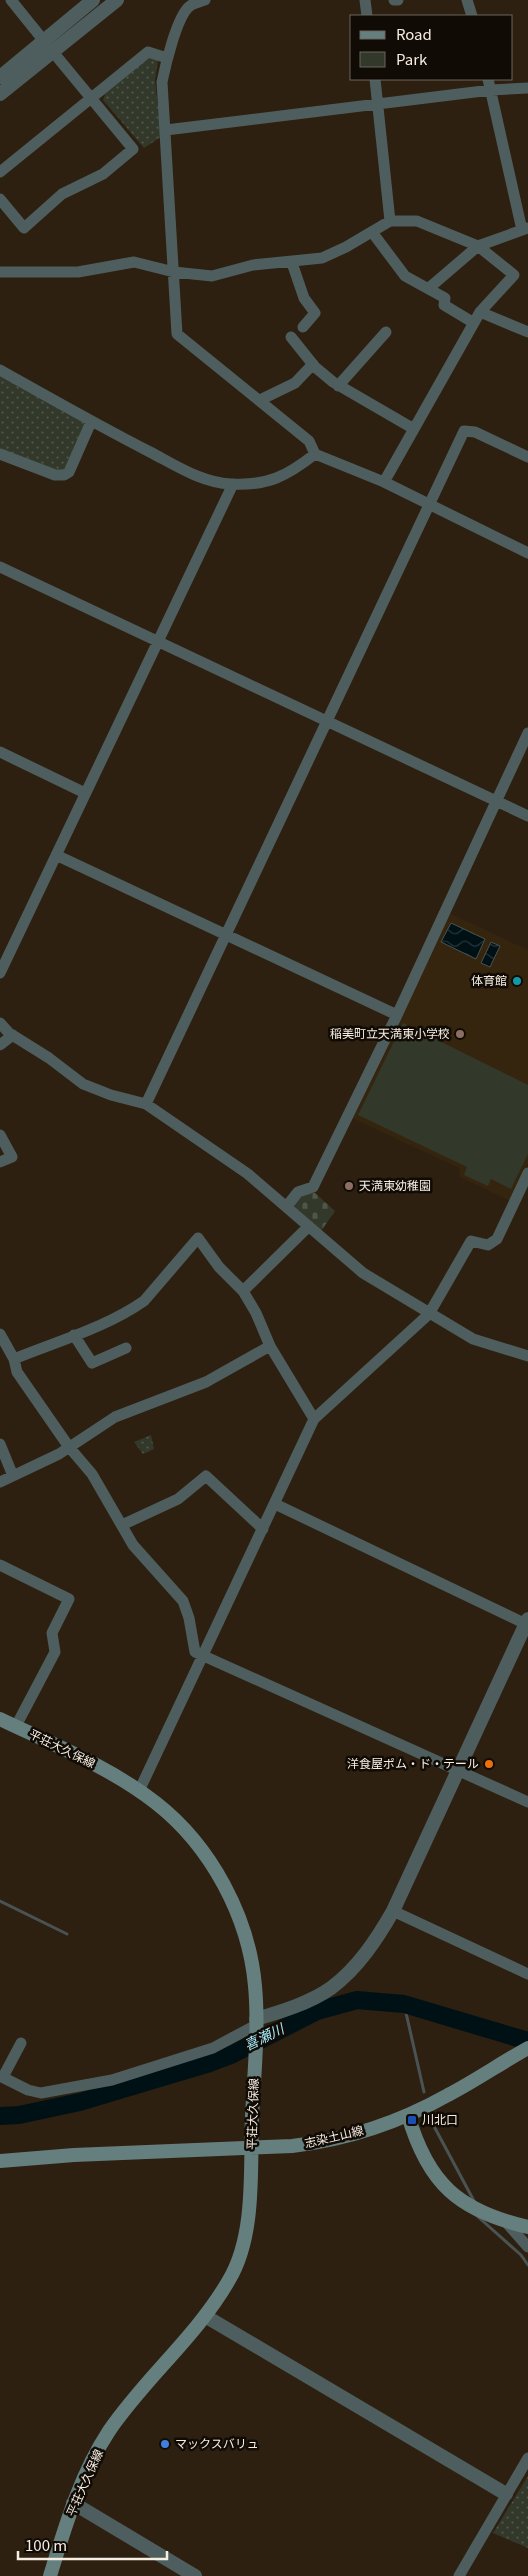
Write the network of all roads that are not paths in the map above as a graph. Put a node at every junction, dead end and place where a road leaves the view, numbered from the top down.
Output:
1 (11, 0) edge
2 (93, 0) edge
3 (117, 0) edge
4 (205, 0) edge
5 (365, 0) edge
6 (394, 0) edge
7 (398, 0) edge
8 (467, 0) edge
9 (186, 3) edge
10 (367, 15) edge
11 (472, 15) edge
12 (48, 47) junction
13 (167, 58) junction
14 (0, 77) edge
15 (375, 80) edge
16 (490, 84) edge
17 (528, 88) edge
18 (0, 94) edge
19 (90, 100) junction
20 (378, 104) junction
21 (166, 130) junction
22 (0, 172) edge
23 (0, 199) edge
24 (390, 221) junction
25 (525, 229) edge
26 (372, 232) junction
27 (478, 246) junction
28 (292, 263) junction
29 (0, 272) edge
30 (174, 272) junction
31 (429, 288) junction
32 (480, 312) junction
33 (474, 323) junction
34 (302, 327) dead end
35 (386, 332) dead end
36 (528, 332) edge
37 (291, 336) dead end
38 (313, 364) junction
39 (0, 370) edge
40 (338, 386) junction
41 (260, 400) junction
42 (91, 422) junction
43 (414, 429) junction
44 (0, 454) edge
45 (315, 454) junction
46 (528, 457) edge
47 (384, 482) junction
48 (233, 484) junction
49 (429, 505) junction
50 (528, 553) edge
51 (0, 567) edge
52 (158, 640) junction
53 (326, 722) junction
54 (528, 733) edge
55 (0, 752) edge
56 (85, 793) junction
57 (496, 800) junction
58 (528, 816) edge
59 (56, 855) junction
60 (225, 934) junction
61 (0, 972) edge
62 (397, 1015) junction
63 (0, 1023) edge
64 (13, 1035) junction
65 (0, 1045) edge
66 (146, 1104) junction
67 (0, 1135) edge
68 (0, 1162) edge
69 (528, 1173) edge
70 (287, 1206) junction
71 (309, 1226) junction
72 (243, 1291) junction
73 (429, 1314) junction
74 (0, 1334) edge
75 (74, 1335) junction
76 (270, 1346) junction
77 (126, 1348) dead end
78 (528, 1356) edge
79 (14, 1359) junction
80 (314, 1420) junction
81 (0, 1444) edge
82 (69, 1447) junction
83 (13, 1476) junction
84 (0, 1482) edge
85 (275, 1504) junction
86 (122, 1525) junction
87 (263, 1529) junction
88 (0, 1565) edge
89 (527, 1623) edge
90 (204, 1655) junction
91 (0, 1719) edge
92 (16, 1726) junction
93 (458, 1770) junction
94 (139, 1791) junction
95 (528, 1802) edge
96 (393, 1911) junction
97 (528, 1974) edge
98 (256, 2024) junction
99 (21, 2043) dead end
100 (527, 2049) edge
101 (2, 2076) edge
102 (408, 2115) junction
103 (251, 2147) junction
104 (0, 2161) edge
105 (505, 2222) junction
106 (528, 2227) edge
107 (528, 2247) edge
108 (205, 2316) junction
109 (528, 2458) edge
110 (506, 2494) junction
111 (74, 2503) junction
112 (51, 2575) edge
113 (195, 2576) edge
114 (459, 2576) edge

1 - 12 street
2 - 12 street
3 - 12 street
4 - 9 street
5 - 10 street
6 - 7 street
8 - 11 street
9 - 13 street
12 - 14 street
12 - 18 street
12 - 19 street
13 - 19 street
13 - 21 street
15 - 20 street
16 - 17 street
16 - 20 street
16 - 25 street
19 - 22 street
19 - 23 street
20 - 21 street
20 - 24 street
21 - 30 street
24 - 26 street
24 - 27 street
25 - 27 street
26 - 28 street
26 - 31 street
27 - 31 street
27 - 32 street
28 - 30 street
28 - 34 street
29 - 30 street
30 - 41 street
31 - 33 street
32 - 33 street
32 - 36 street
33 - 43 street
35 - 40 street
37 - 38 street
38 - 40 street
38 - 41 street
39 - 42 street
40 - 43 street
41 - 45 street
42 - 44 street
42 - 48 street
43 - 47 street
45 - 47 street
45 - 48 street
46 - 49 street
47 - 49 street
48 - 52 street
49 - 50 street
49 - 53 street
51 - 52 street
52 - 53 street
52 - 56 street
53 - 57 street
53 - 60 street
54 - 57 street
55 - 56 street
56 - 59 street
57 - 58 street
57 - 62 street
59 - 60 street
59 - 61 street
60 - 62 street
60 - 66 street
62 - 70 street
63 - 64 street
64 - 65 street
64 - 66 street
66 - 70 street
67 - 68 street
69 - 73 street
70 - 71 street
71 - 72 street
71 - 73 street
72 - 75 street
72 - 76 street
73 - 78 street
73 - 80 street
74 - 79 street
75 - 77 street
75 - 79 street
76 - 80 street
76 - 82 street
79 - 82 street
80 - 85 street
81 - 83 street
82 - 83 street
82 - 86 street
83 - 84 street
85 - 87 street
85 - 89 street
86 - 87 street
86 - 90 street
87 - 90 street
88 - 92 street
89 - 93 street
90 - 93 street
90 - 94 street
91 - 92 main road, 平荘大久保線
92 - 94 main road, 平荘大久保線
93 - 95 street
93 - 96 street
94 - 98 main road, 平荘大久保線
96 - 97 street
96 - 98 street
98 - 101 street
98 - 103 main road, 平荘大久保線
99 - 101 street
100 - 102 main road, 志染土山線
102 - 103 main road, 志染土山線
102 - 105 main road
103 - 104 main road, 志染土山線
103 - 108 main road, 平荘大久保線
105 - 106 main road
105 - 107 street
108 - 110 street
108 - 111 main road, 平荘大久保線
109 - 110 street
110 - 114 street
111 - 112 main road, 平荘大久保線
111 - 113 street

